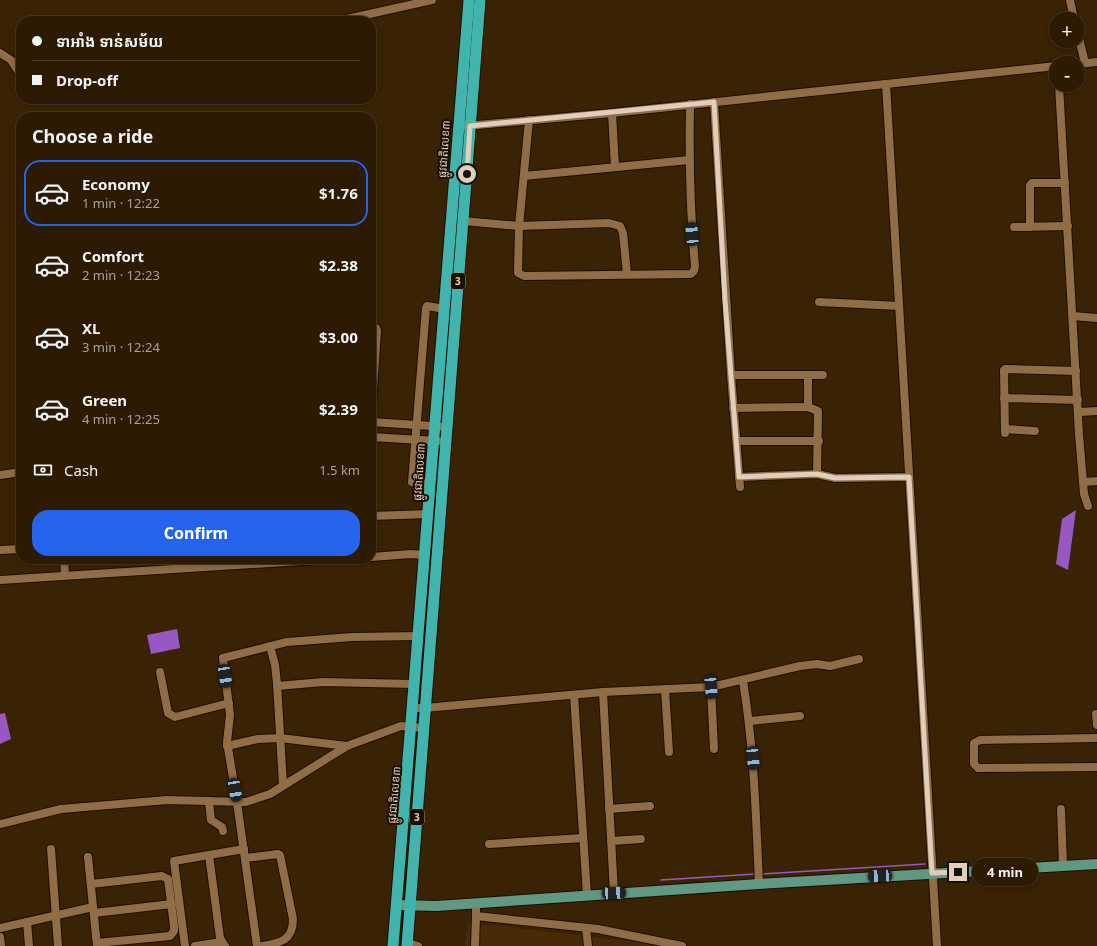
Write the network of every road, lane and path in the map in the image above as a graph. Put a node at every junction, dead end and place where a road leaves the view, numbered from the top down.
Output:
1 (432, 0) edge
2 (469, 0) edge
3 (480, 0) edge
4 (1070, 0) edge
5 (1073, 12) edge
6 (360, 16) edge
7 (0, 53) edge
8 (1097, 62) edge
9 (1085, 63) edge
10 (1049, 67) edge
11 (16, 68) edge
12 (886, 84) junction
13 (1059, 92) edge
14 (714, 102) junction
15 (690, 104) junction
16 (612, 113) junction
17 (529, 120) junction
18 (459, 126) junction
19 (470, 126) junction
20 (689, 160) junction
21 (615, 167) junction
22 (524, 176) junction
23 (1065, 183) junction
24 (463, 221) junction
25 (519, 226) junction
26 (1068, 226) junction
27 (1014, 227) dead end
28 (1030, 227) junction
29 (627, 274) junction
30 (818, 302) dead end
31 (899, 306) junction
32 (445, 309) junction
33 (1073, 316) junction
34 (1097, 318) edge
35 (1076, 371) junction
36 (731, 375) junction
37 (808, 375) junction
38 (823, 376) dead end
39 (1004, 398) junction
40 (1078, 400) junction
41 (808, 407) junction
42 (733, 408) junction
43 (1097, 411) edge
44 (1079, 412) junction
45 (376, 422) edge
46 (416, 425) junction
47 (441, 427) junction
48 (1035, 431) dead end
49 (376, 437) edge
50 (415, 440) junction
51 (440, 441) junction
52 (737, 441) junction
53 (819, 441) junction
54 (16, 473) edge
55 (817, 474) junction
56 (0, 475) edge
57 (739, 477) junction
58 (909, 477) junction
59 (1083, 482) junction
60 (1097, 482) edge
61 (431, 484) junction
62 (740, 487) dead end
63 (1088, 506) dead end
64 (429, 514) junction
65 (376, 516) edge
66 (16, 549) edge
67 (0, 550) edge
68 (426, 555) junction
69 (376, 557) edge
70 (64, 564) edge
71 (191, 564) edge
72 (254, 564) edge
73 (191, 568) junction
74 (65, 576) junction
75 (0, 580) edge
76 (419, 636) junction
77 (270, 646) junction
78 (859, 660) dead end
79 (160, 672) dead end
80 (743, 681) junction
81 (415, 684) junction
82 (277, 686) junction
83 (711, 687) junction
84 (666, 689) junction
85 (603, 692) junction
86 (574, 695) junction
87 (229, 703) junction
88 (414, 708) junction
89 (425, 708) junction
90 (1096, 714) edge
91 (800, 716) dead end
92 (750, 721) junction
93 (1097, 725) edge
94 (418, 727) junction
95 (280, 738) junction
96 (1097, 738) edge
97 (227, 746) junction
98 (347, 746) junction
99 (714, 749) dead end
100 (669, 752) dead end
101 (1097, 767) edge
102 (283, 785) junction
103 (209, 801) junction
104 (237, 802) junction
105 (650, 806) dead end
106 (609, 809) junction
107 (1061, 809) dead end
108 (0, 824) edge
109 (223, 831) dead end
110 (583, 838) junction
111 (641, 839) dead end
112 (611, 840) junction
113 (489, 844) dead end
114 (50, 849) dead end
115 (244, 849) junction
116 (209, 855) junction
117 (88, 857) dead end
118 (245, 858) junction
119 (1097, 864) edge
120 (1063, 866) junction
121 (932, 873) junction
122 (758, 877) junction
123 (91, 884) junction
124 (614, 893) junction
125 (587, 895) junction
126 (172, 904) junction
127 (476, 904) junction
128 (398, 905) junction
129 (410, 906) junction
130 (94, 910) junction
131 (56, 916) junction
132 (476, 916) junction
133 (27, 922) junction
134 (0, 928) edge
135 (586, 928) junction
136 (0, 937) edge
137 (223, 944) edge
138 (97, 945) edge
139 (411, 945) edge
140 (1, 946) edge
141 (29, 946) edge
142 (58, 946) edge
143 (185, 946) edge
144 (195, 946) edge
145 (257, 946) edge
146 (262, 946) edge
147 (393, 946) edge
148 (475, 946) edge
149 (588, 946) edge
150 (682, 946) edge
151 (937, 946) edge

1 - 6 street
2 - 18 highway, ផ្លូវជាតិលេខ៣ / 3
3 - 19 highway, ផ្លូវជាតិលេខ៣ / 3
4 - 5 street
7 - 11 street
8 - 9 street
10 - 12 street
12 - 14 street
12 - 31 street
13 - 23 street
14 - 15 street
14 - 36 street
15 - 16 street
15 - 20 street
16 - 17 street
16 - 21 street
17 - 19 street
17 - 22 street
18 - 19 street
18 - 32 highway, ផ្លូវជាតិលេខ៣ / 3
19 - 24 highway, ផ្លូវជាតិលេខ៣ / 3
20 - 21 street
20 - 29 street
21 - 22 street
22 - 25 street
23 - 26 street
23 - 28 street
24 - 25 street
24 - 47 highway, ផ្លូវជាតិលេខ៣ / 3
25 - 29 street
25 - 29 street
26 - 28 street
26 - 33 street
27 - 28 street
30 - 31 street
31 - 58 street
32 - 46 street
32 - 47 highway, ផ្លូវជាតិលេខ៣ / 3
33 - 34 street
33 - 35 street
35 - 39 street
35 - 40 street
36 - 37 street
36 - 42 street
37 - 38 street
37 - 41 street
39 - 40 street
39 - 48 street
40 - 44 street
41 - 42 street
41 - 53 street
42 - 52 street
43 - 44 street
44 - 59 street
45 - 46 street
46 - 47 street
46 - 50 street
47 - 51 highway, ផ្លូវជាតិលេខ៣ / 3
49 - 50 street
50 - 51 street
50 - 61 street
51 - 61 highway, ផ្លូវជាតិលេខ៣ / 3
51 - 89 highway, ផ្លូវជាតិលេខ៣ / 3
52 - 53 street
52 - 57 street
53 - 55 street
54 - 56 street
55 - 57 street
55 - 58 street
57 - 62 street
58 - 121 street
59 - 60 street
59 - 63 street
61 - 64 highway, ផ្លូវជាតិលេខ៣ / 3
64 - 65 street
64 - 68 highway, ផ្លូវជាតិលេខ៣ / 3
66 - 67 street
68 - 69 street
68 - 76 highway, ផ្លូវជាតិលេខ៣ / 3
70 - 74 street
71 - 73 street
72 - 73 street
73 - 74 street
74 - 75 street
76 - 77 street
76 - 81 highway, ផ្លូវជាតិលេខ៣ / 3
77 - 82 street
77 - 87 street
78 - 80 street
79 - 87 street
80 - 83 street
80 - 92 street
81 - 82 street
81 - 88 highway, ផ្លូវជាតិលេខ៣ / 3
82 - 95 street
83 - 84 street
83 - 99 street
84 - 85 street
84 - 100 street
85 - 86 street
85 - 106 street
86 - 89 street
86 - 110 street
87 - 97 street
88 - 89 street
88 - 94 highway, ផ្លូវជាតិលេខ៣ / 3
89 - 94 highway, ផ្លូវជាតិលេខ៣ / 3
90 - 93 street
91 - 92 street
92 - 122 street
94 - 98 street
94 - 128 highway, ផ្លូវជាតិលេខ៣ / 3
94 - 129 highway, ផ្លូវជាតិលេខ៣ / 3
95 - 97 street
95 - 98 street
95 - 102 street
96 - 101 street
97 - 104 street
98 - 102 street
102 - 104 street
103 - 104 street
103 - 108 street
103 - 109 street
104 - 115 street
105 - 106 street
106 - 112 street
107 - 120 street
110 - 113 street
110 - 125 street
111 - 112 street
112 - 124 street
114 - 131 street
115 - 116 street
115 - 118 street
116 - 137 street
116 - 143 street
117 - 123 street
118 - 145 street
118 - 146 street
119 - 120 main road
120 - 121 main road
121 - 122 main road
121 - 151 street
122 - 124 main road
123 - 126 street
123 - 130 street
124 - 125 main road
125 - 127 main road
126 - 130 street
126 - 138 street
127 - 129 main road
127 - 132 street
128 - 129 main road
128 - 147 highway, ផ្លូវជាតិលេខ៣ / 3
129 - 139 highway, ផ្លូវជាតិលេខ៣ / 3
130 - 131 street
130 - 138 street
131 - 133 street
131 - 142 street
132 - 135 street
132 - 148 street
133 - 134 street
133 - 141 street
135 - 149 street
135 - 150 street
136 - 140 street
137 - 144 street

